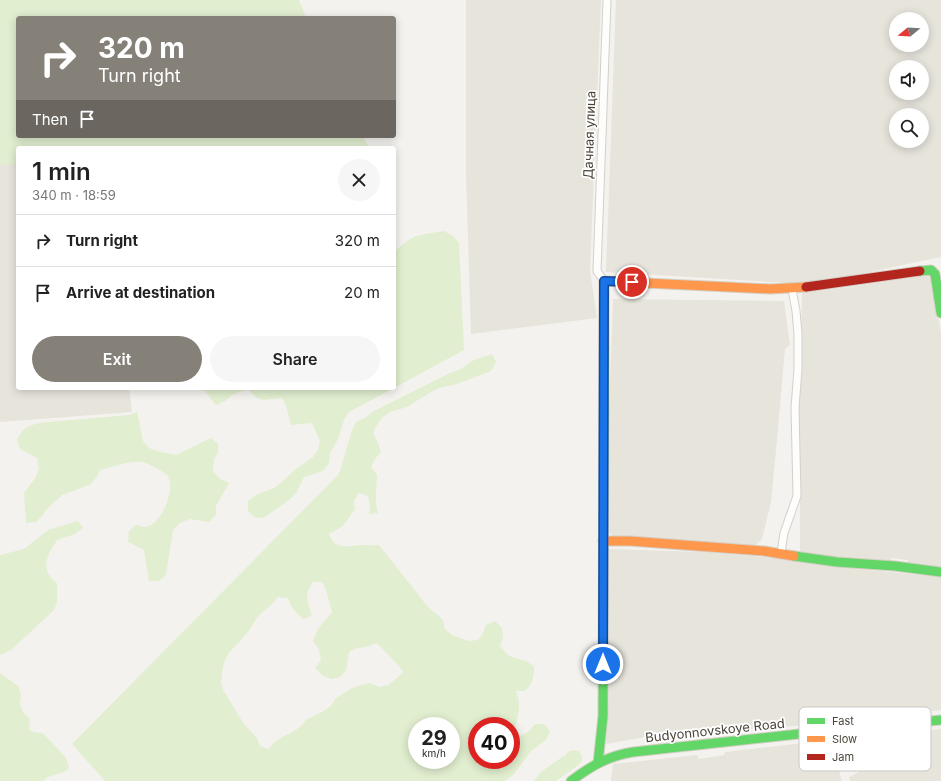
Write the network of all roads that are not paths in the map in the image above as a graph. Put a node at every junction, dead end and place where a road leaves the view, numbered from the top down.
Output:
1 (607, 0) edge
2 (604, 281) junction
3 (792, 289) junction
4 (941, 313) edge
5 (604, 541) junction
6 (780, 553) junction
7 (941, 572) edge
8 (941, 720) edge
9 (931, 721) edge
10 (799, 734) edge
11 (598, 763) junction
12 (571, 781) edge

1 - 2 street, Дачная улица
2 - 3 street
2 - 5 street
3 - 4 street
3 - 6 street
5 - 6 street
5 - 11 street
6 - 7 street
8 - 9 street, Budyonnovskoye Road
10 - 11 street, Budyonnovskoye Road
11 - 12 street, Budyonnovskoye Road

